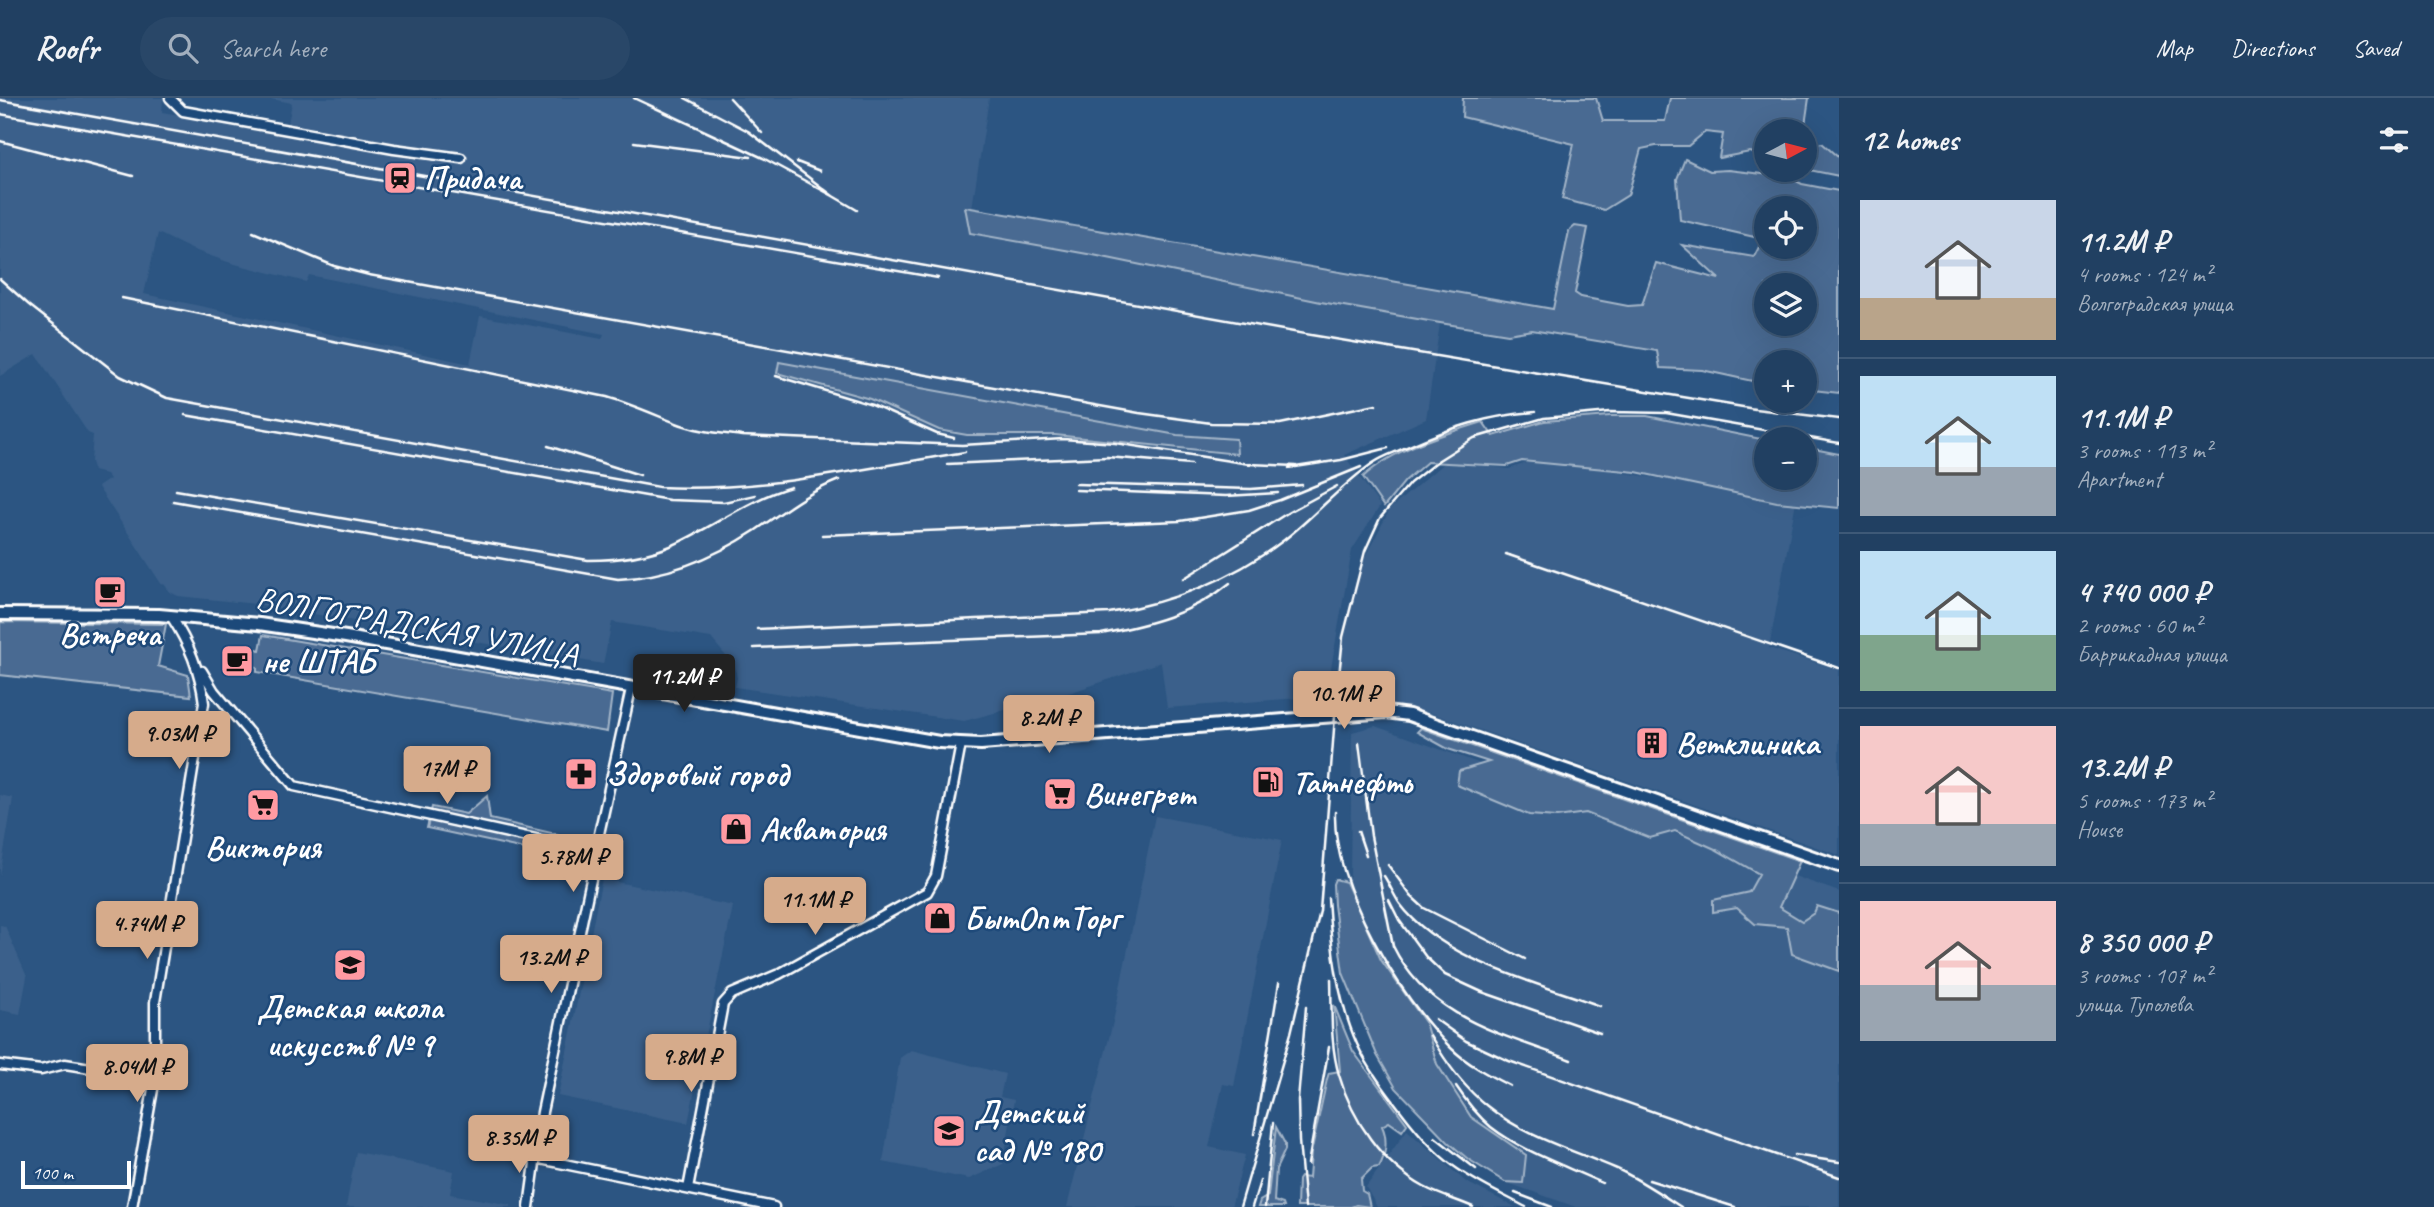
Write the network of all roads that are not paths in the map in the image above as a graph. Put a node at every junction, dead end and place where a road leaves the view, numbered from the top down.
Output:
1 (170, 98) edge
2 (461, 158) dead end
3 (0, 614) edge
4 (171, 616) junction
5 (194, 658) junction
6 (631, 689) junction
7 (961, 744) junction
8 (594, 852) junction
9 (1839, 866) edge
10 (0, 1065) edge
11 (155, 1078) junction
12 (536, 1158) junction
13 (688, 1189) junction
14 (132, 1207) edge
15 (529, 1207) edge
16 (774, 1207) edge

1 - 2 street
3 - 4 main road, ВОЛГОГРАДСКАЯ УЛИЦА
4 - 5 street
4 - 6 main road, ВОЛГОГРАДСКАЯ УЛИЦА
5 - 8 street
5 - 11 street
6 - 7 main road, ВОЛГОГРАДСКАЯ УЛИЦА
6 - 8 street
7 - 9 main road, ВОЛГОГРАДСКАЯ УЛИЦА
7 - 13 street
8 - 12 street
10 - 11 street
11 - 14 street
12 - 13 street
12 - 15 street
13 - 16 street

